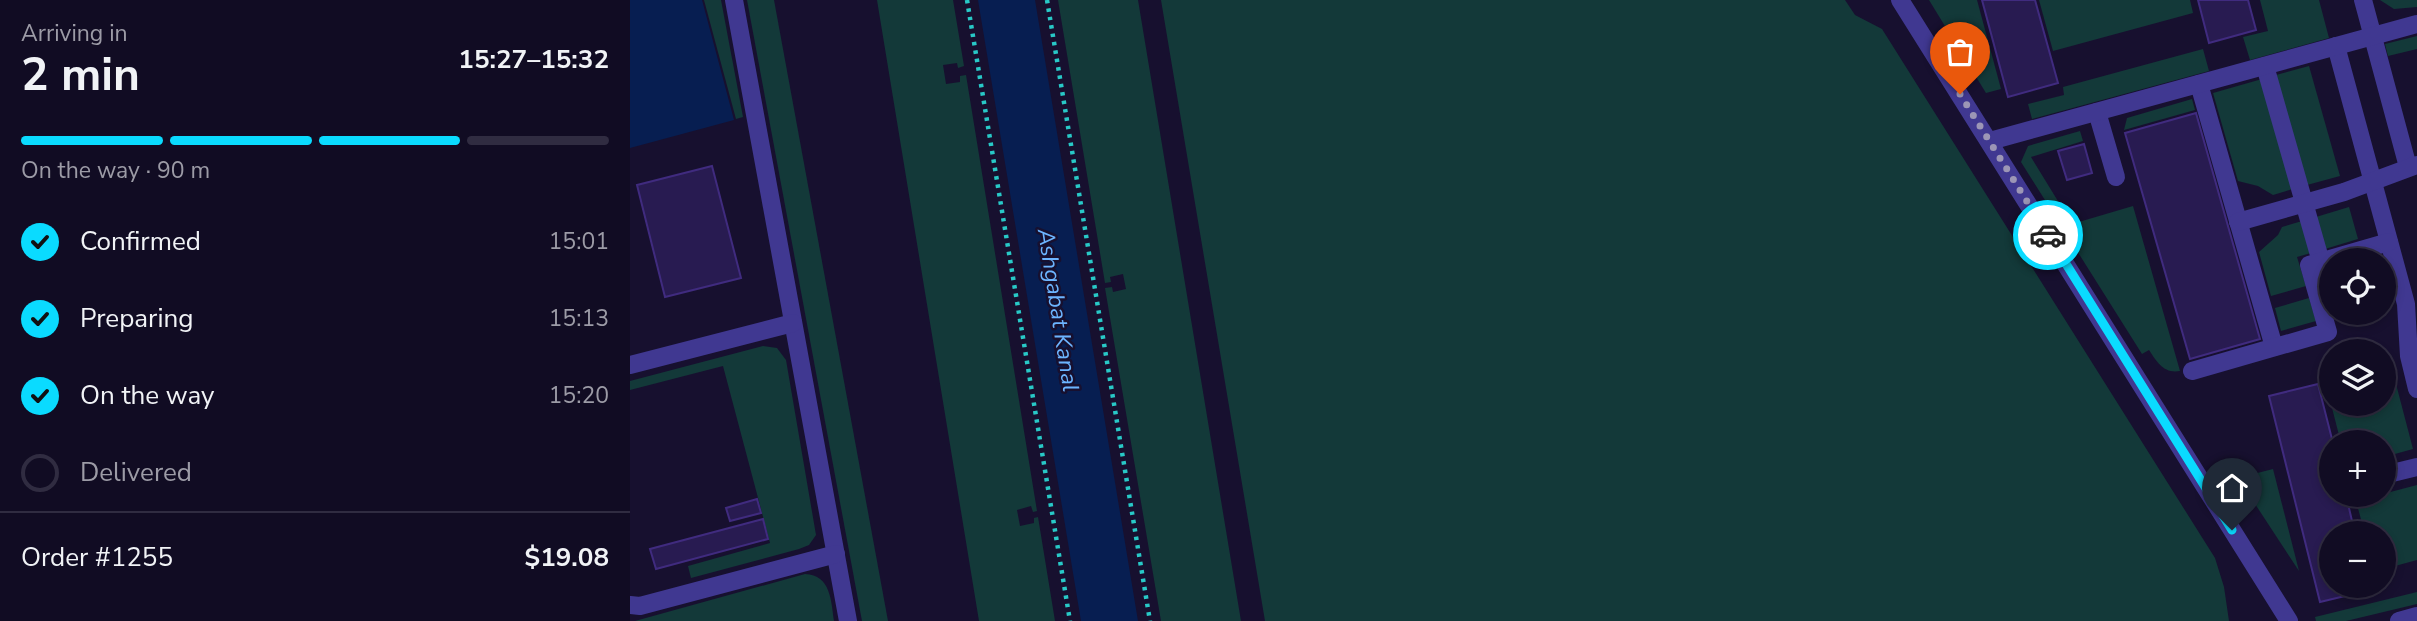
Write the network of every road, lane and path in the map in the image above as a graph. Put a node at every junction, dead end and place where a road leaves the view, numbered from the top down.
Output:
1 (734, 0) edge
2 (967, 0) edge
3 (1046, 0) edge
4 (1900, 0) edge
5 (2363, 0) edge
6 (2417, 24) edge
7 (2373, 36) junction
8 (2336, 46) junction
9 (2265, 66) junction
10 (2199, 84) junction
11 (2097, 112) junction
12 (1990, 141) junction
13 (2413, 166) edge
14 (2116, 177) dead end
15 (2373, 181) junction
16 (2304, 203) junction
17 (2238, 222) junction
18 (2389, 242) junction
19 (2369, 248) edge
20 (2319, 255) edge
21 (2319, 262) edge
22 (2319, 300) edge
23 (793, 323) junction
24 (2326, 325) edge
25 (2274, 347) junction
26 (631, 360) edge
27 (2192, 371) dead end
28 (2417, 389) edge
29 (2417, 467) edge
30 (2396, 472) edge
31 (836, 554) junction
32 (630, 605) edge
33 (2417, 616) edge
34 (848, 621) edge
35 (1070, 621) edge
36 (1150, 621) edge
37 (2289, 621) edge
38 (2399, 621) edge

1 - 23 street
2 - 35 path
3 - 36 path
4 - 12 street
5 - 7 street
6 - 7 street
7 - 8 street
7 - 13 street
8 - 9 street
8 - 15 street
9 - 10 street
9 - 16 street
10 - 11 street
10 - 17 street
11 - 12 street
11 - 14 street
12 - 37 street
13 - 15 street
15 - 16 street
15 - 18 street
16 - 17 street
16 - 20 street
17 - 25 street
18 - 19 street
18 - 28 street
21 - 22 street
23 - 26 street
23 - 31 street
24 - 25 street
25 - 27 street
29 - 30 street
31 - 32 street
31 - 34 street
33 - 38 street

